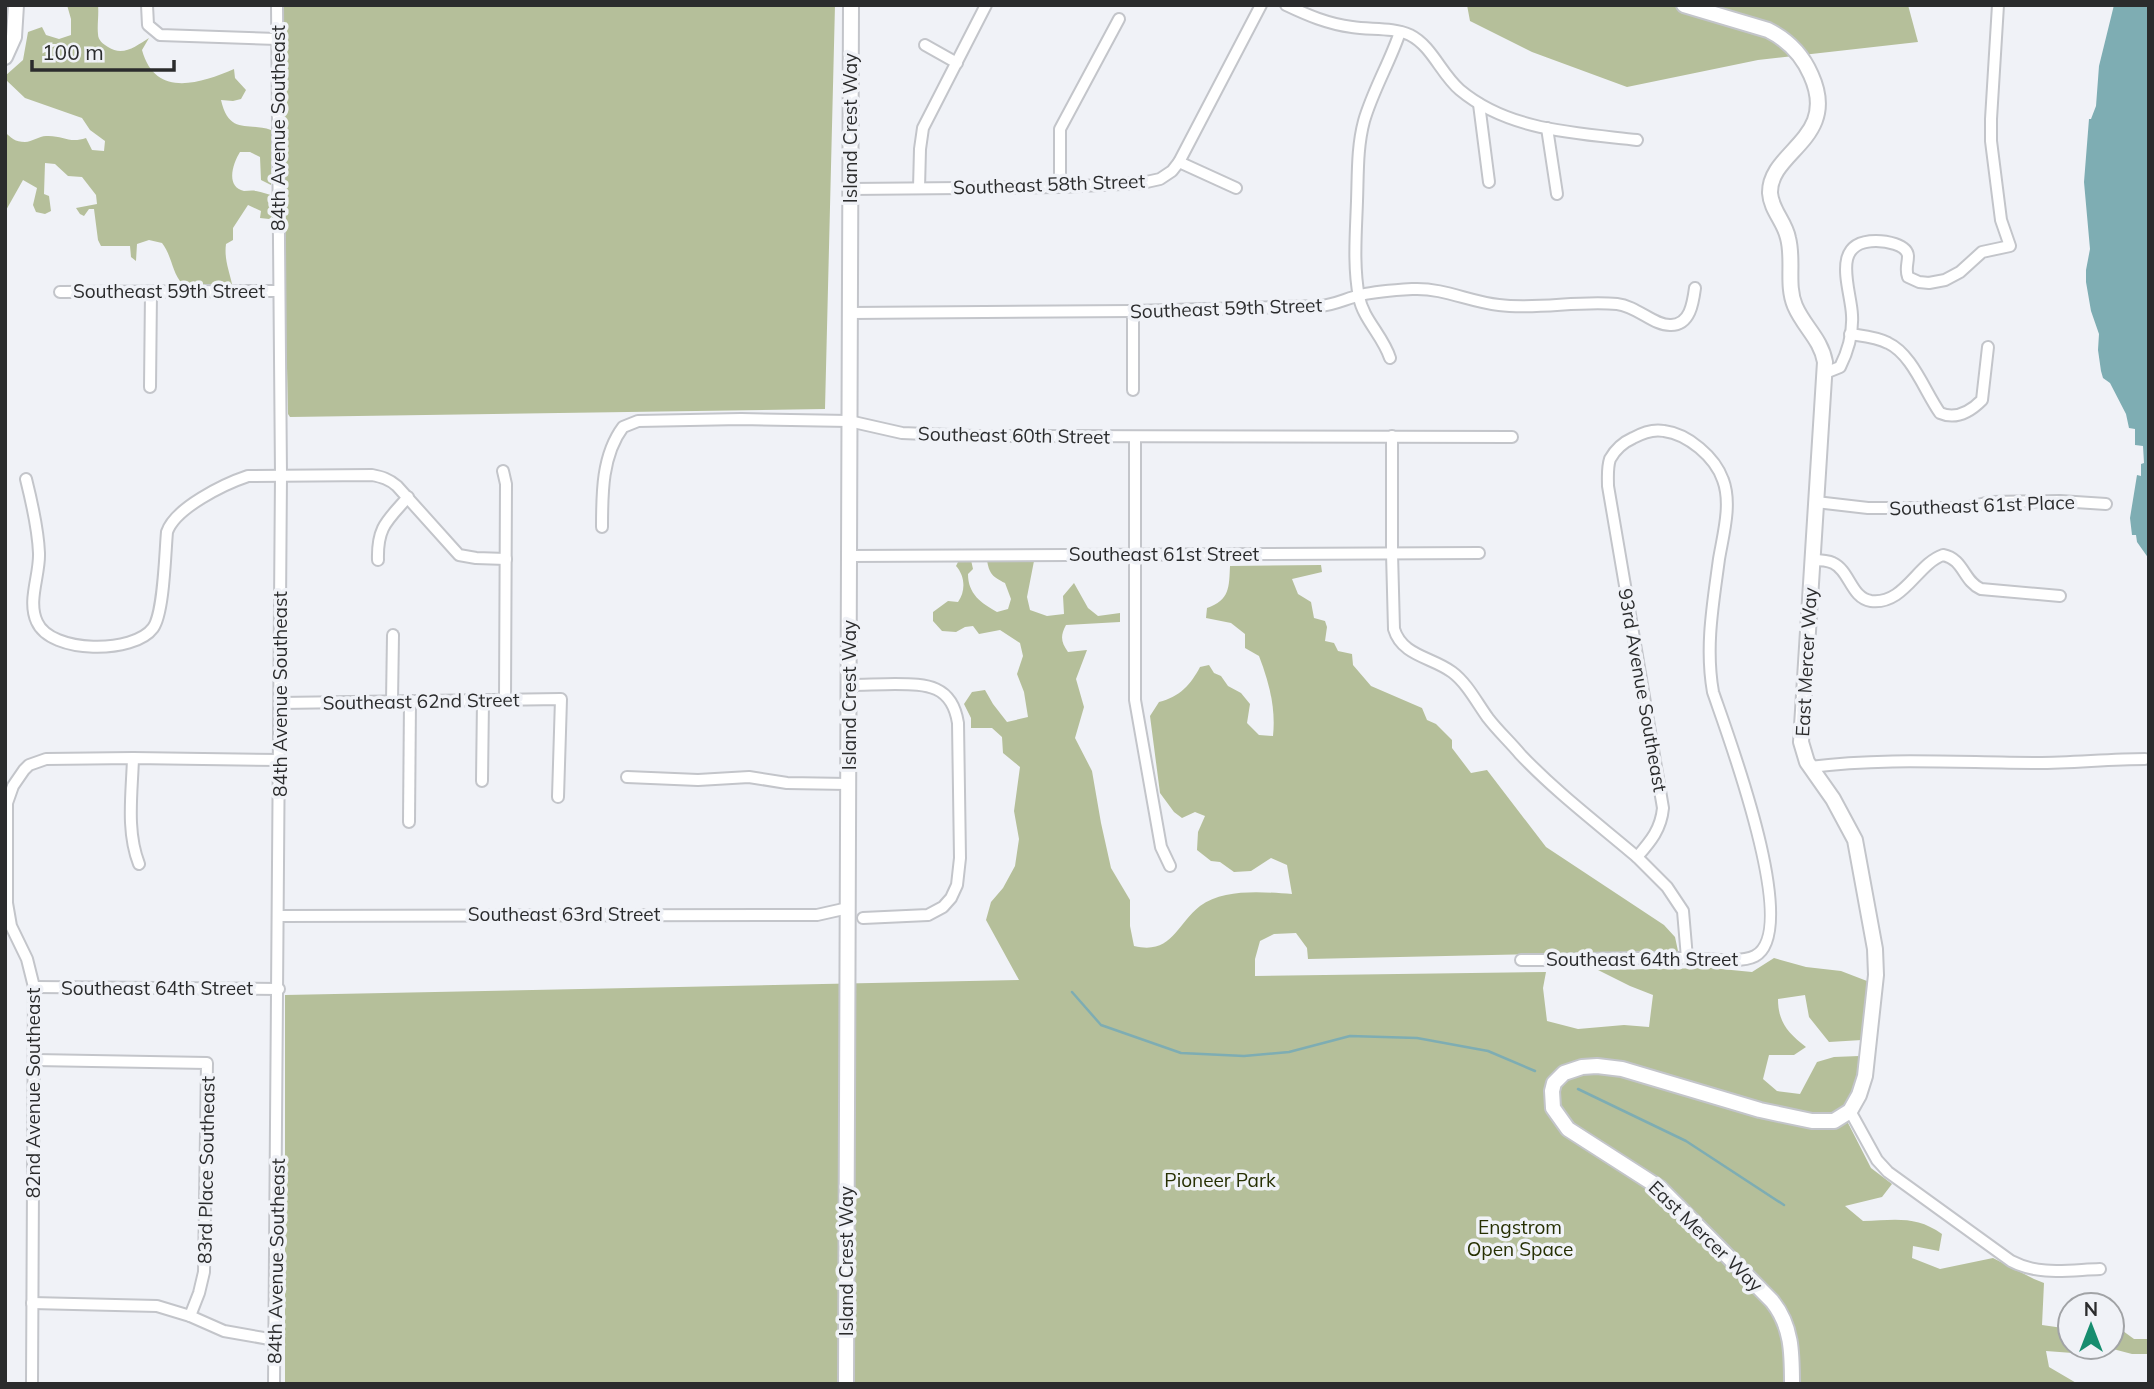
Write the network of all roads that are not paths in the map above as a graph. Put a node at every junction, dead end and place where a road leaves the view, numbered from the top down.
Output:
1 (16, 5) edge
2 (146, 5) edge
3 (277, 5) edge
4 (850, 5) edge
5 (986, 5) edge
6 (1261, 5) edge
7 (1286, 5) edge
8 (1684, 5) edge
9 (1998, 5) edge
10 (1119, 19) dead end
11 (1400, 32) junction
12 (277, 39) junction
13 (925, 45) dead end
14 (5, 57) edge
15 (957, 63) junction
16 (1479, 104) junction
17 (1547, 128) junction
18 (1637, 140) dead end
19 (1179, 162) junction
20 (1489, 182) dead end
21 (1060, 187) junction
22 (919, 188) junction
23 (1236, 188) dead end
24 (850, 189) junction
25 (1557, 194) dead end
26 (1695, 288) dead end
27 (279, 291) junction
28 (60, 292) dead end
29 (151, 292) junction
30 (1359, 295) junction
31 (1133, 311) junction
32 (850, 313) junction
33 (1850, 334) junction
34 (1988, 347) dead end
35 (1390, 358) dead end
36 (1825, 373) junction
37 (150, 387) dead end
38 (1133, 390) dead end
39 (849, 421) junction
40 (1392, 436) junction
41 (1135, 437) junction
42 (1512, 437) dead end
43 (503, 471) dead end
44 (281, 475) junction
45 (26, 479) dead end
46 (408, 497) junction
47 (1816, 502) junction
48 (2106, 504) dead end
49 (602, 527) dead end
50 (1392, 553) junction
51 (1479, 553) dead end
52 (1135, 554) junction
53 (850, 556) junction
54 (506, 559) junction
55 (378, 560) dead end
56 (1812, 560) junction
57 (2060, 596) dead end
58 (393, 635) dead end
59 (849, 685) junction
60 (483, 700) junction
61 (505, 700) junction
62 (392, 701) junction
63 (410, 701) junction
64 (280, 703) junction
65 (133, 758) junction
66 (2145, 759) dead end
67 (280, 760) junction
68 (1810, 767) junction
69 (627, 777) dead end
70 (482, 781) dead end
71 (848, 784) junction
72 (558, 797) dead end
73 (409, 822) dead end
74 (1637, 857) junction
75 (139, 864) dead end
76 (1170, 866) dead end
77 (848, 908) junction
78 (279, 916) junction
79 (863, 918) dead end
80 (1762, 951) joint
81 (1687, 957) junction
82 (1521, 961) dead end
83 (34, 987) junction
84 (279, 989) junction
85 (35, 1060) junction
86 (1850, 1111) junction
87 (2099, 1269) dead end
88 (33, 1303) junction
89 (190, 1316) junction
90 (275, 1340) junction
91 (32, 1384) edge
92 (274, 1384) edge
93 (846, 1384) edge
94 (1792, 1384) edge

1 - 14 street
2 - 12 street
3 - 12 street, 84th Avenue Southeast
4 - 24 street, Island Crest Way
5 - 15 street
6 - 19 street
7 - 11 street
8 - 36 street, East Mercer Way
9 - 33 street
10 - 21 street
11 - 16 street
11 - 30 street
12 - 27 street, 84th Avenue Southeast
13 - 15 street
15 - 22 street
16 - 17 street
16 - 20 street
17 - 18 street
17 - 25 street
19 - 21 street, Southeast 58th Street
19 - 23 street
21 - 22 street, Southeast 58th Street
22 - 24 street, Southeast 58th Street
24 - 32 street, Island Crest Way
26 - 30 street, Southeast 59th Street
27 - 29 street, Southeast 59th Street
27 - 44 street, 84th Avenue Southeast
28 - 29 street, Southeast 59th Street
29 - 37 street
30 - 31 street, Southeast 59th Street
30 - 35 street
31 - 32 street, Southeast 59th Street
31 - 38 street
32 - 39 street, Island Crest Way
33 - 34 street
33 - 36 street
36 - 47 street, East Mercer Way
39 - 41 street, Southeast 60th Street
39 - 49 street, Southeast 60th Street
39 - 53 street, Island Crest Way
40 - 41 street, Southeast 60th Street
40 - 42 street, Southeast 60th Street
40 - 50 street
41 - 52 street
43 - 54 street
44 - 45 street
44 - 46 street
44 - 64 street, 84th Avenue Southeast
46 - 54 street
46 - 55 street
47 - 48 street, Southeast 61st Place
47 - 56 street, East Mercer Way
50 - 51 street, Southeast 61st Street
50 - 52 street, Southeast 61st Street
50 - 74 street
52 - 53 street, Southeast 61st Street
52 - 76 street
53 - 59 street, Island Crest Way
54 - 61 street
56 - 57 street
56 - 68 street, East Mercer Way
58 - 62 street
59 - 71 street, Island Crest Way
59 - 79 street
60 - 61 street, Southeast 62nd Street
60 - 63 street, Southeast 62nd Street
60 - 70 street
61 - 72 street, Southeast 62nd Street
62 - 63 street, Southeast 62nd Street
62 - 64 street, Southeast 62nd Street
63 - 73 street
64 - 67 street, 84th Avenue Southeast
65 - 67 street
65 - 75 street
65 - 83 street, 82nd Avenue Southeast
66 - 68 street
67 - 78 street, 84th Avenue Southeast
68 - 86 street, East Mercer Way
69 - 71 street
71 - 77 street, Island Crest Way
74 - 80 street, 93rd Avenue Southeast
74 - 81 street
77 - 78 street, Southeast 63rd Street
77 - 93 street, Island Crest Way
78 - 84 street, 84th Avenue Southeast
80 - 81 street, Southeast 64th Street
81 - 82 street, Southeast 64th Street
83 - 84 street, Southeast 64th Street
83 - 85 street, 82nd Avenue Southeast
84 - 90 street, 84th Avenue Southeast
85 - 88 street, 82nd Avenue Southeast
85 - 89 street, 83rd Place Southeast
86 - 87 street
86 - 94 street, East Mercer Way
88 - 89 street
88 - 91 street, 82nd Avenue Southeast
89 - 90 street
90 - 92 street, 84th Avenue Southeast

